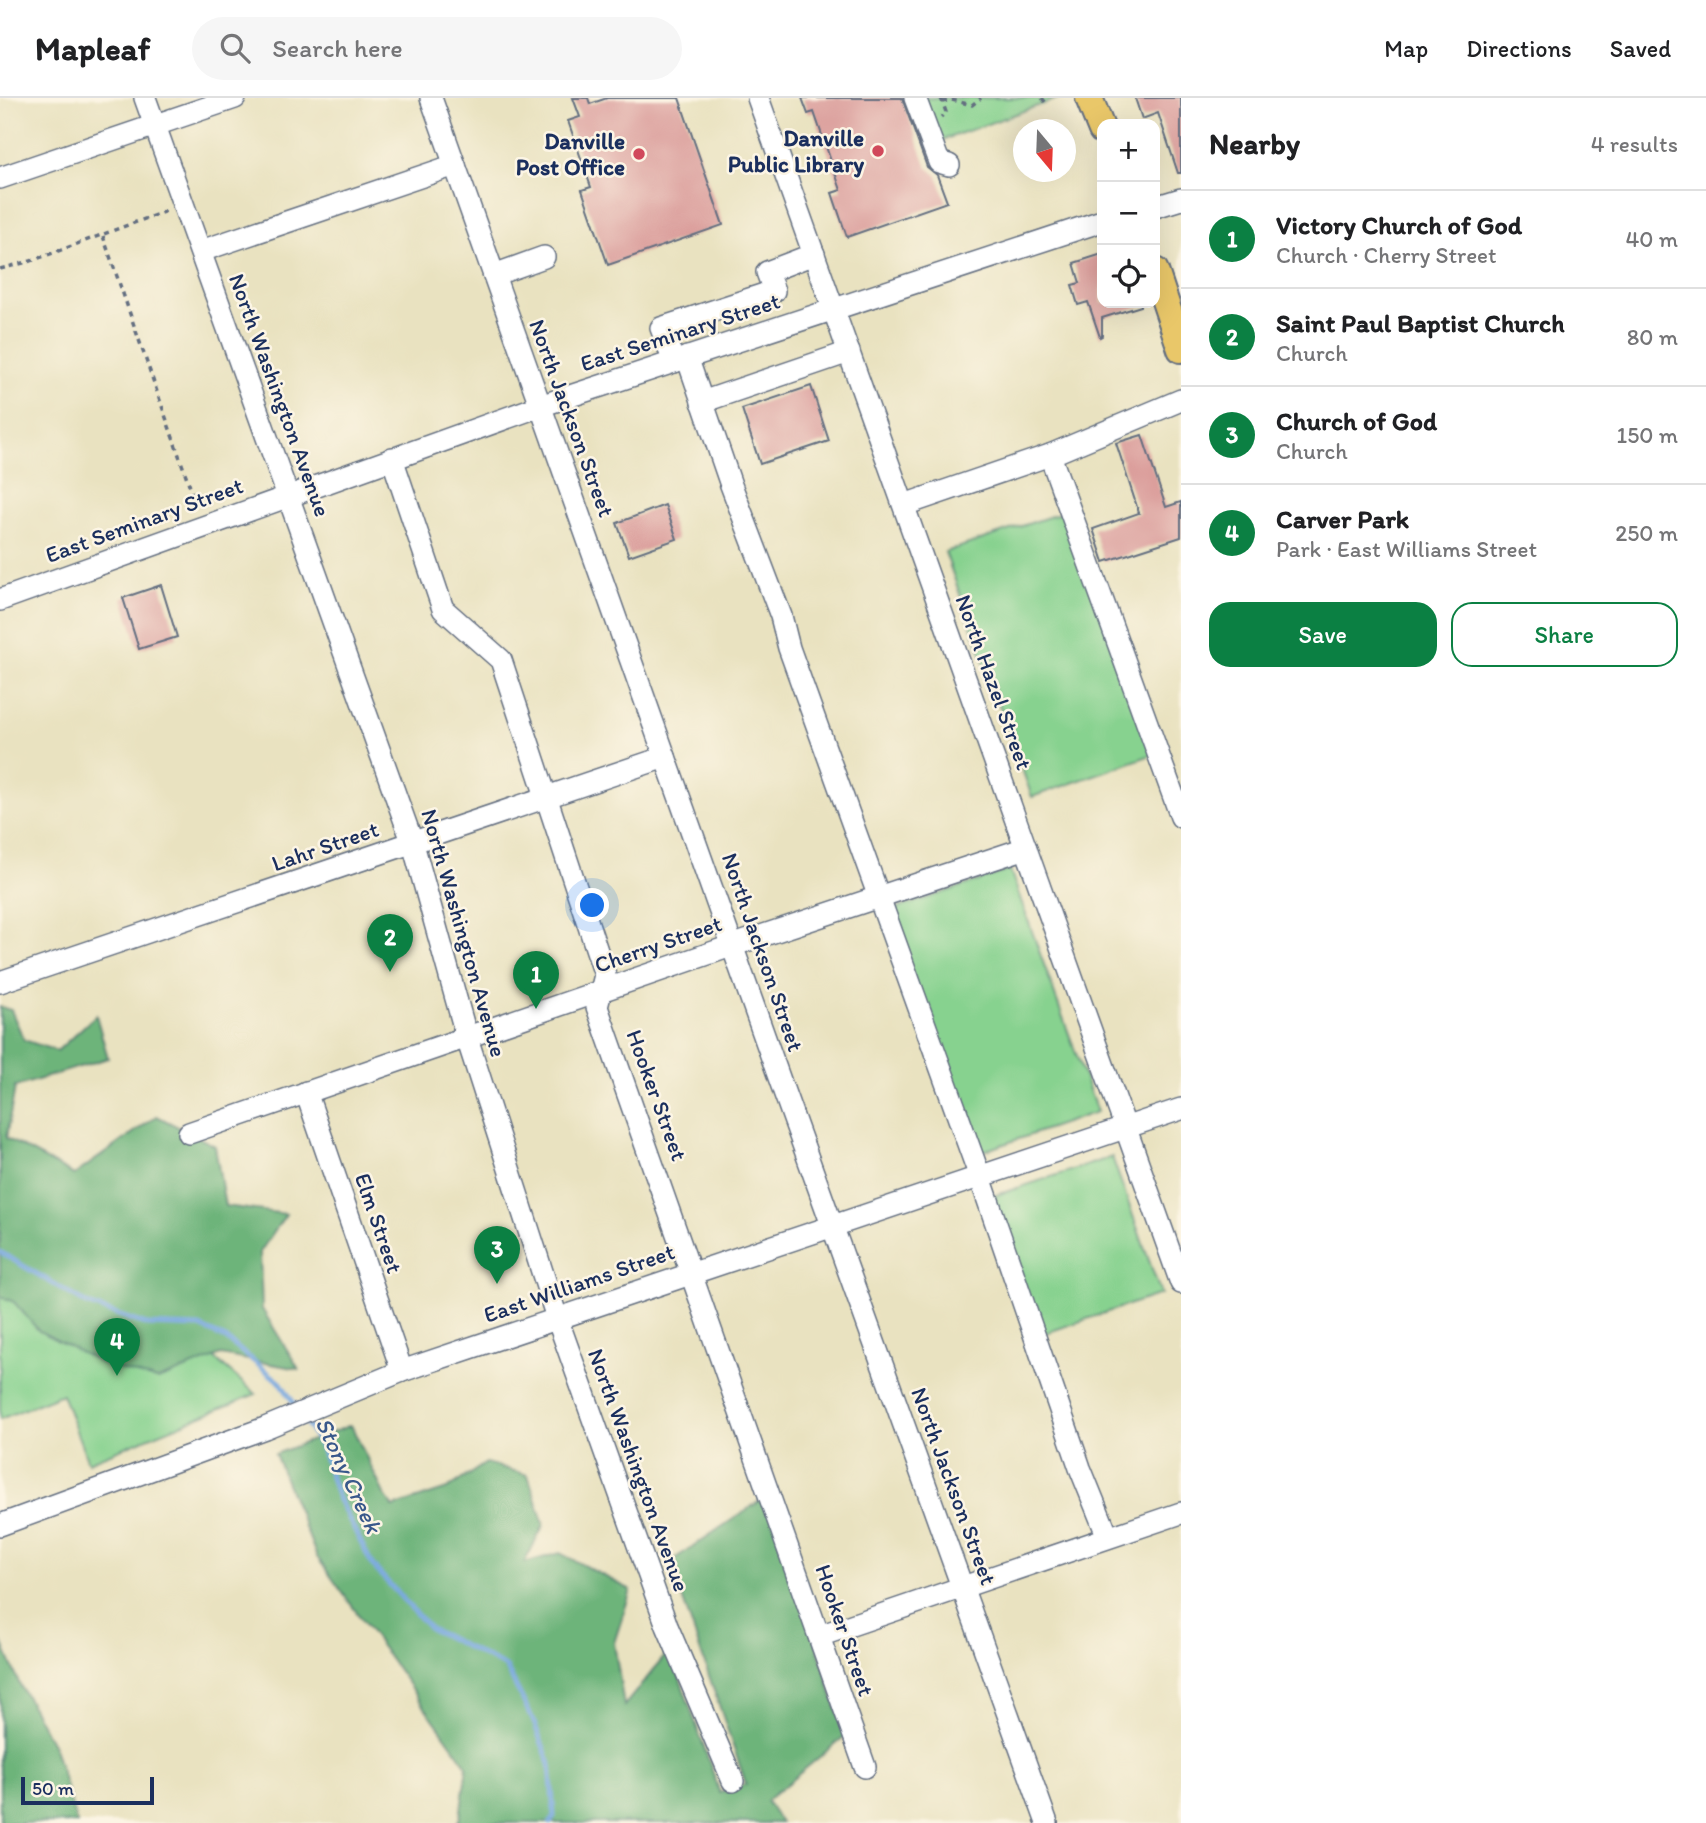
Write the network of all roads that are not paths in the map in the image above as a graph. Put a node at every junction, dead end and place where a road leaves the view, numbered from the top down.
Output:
1 (145, 98) edge
2 (235, 98) edge
3 (431, 98) edge
4 (758, 98) edge
5 (915, 98) edge
6 (155, 125) junction
7 (455, 165) junction
8 (949, 165) dead end
9 (0, 178) edge
10 (1181, 199) edge
11 (1160, 205) edge
12 (1097, 223) edge
13 (201, 251) junction
14 (814, 254) junction
15 (544, 257) dead end
16 (494, 275) junction
17 (1160, 286) edge
18 (834, 309) junction
19 (1181, 349) edge
20 (849, 352) junction
21 (680, 359) junction
22 (1181, 400) edge
23 (702, 402) junction
24 (540, 406) junction
25 (1050, 455) junction
26 (392, 458) junction
27 (289, 496) junction
28 (904, 505) junction
29 (0, 600) edge
30 (666, 757) junction
31 (548, 797) junction
32 (1181, 817) edge
33 (413, 844) junction
34 (1026, 849) junction
35 (880, 896) junction
36 (734, 945) junction
37 (0, 982) edge
38 (601, 991) junction
39 (467, 1038) junction
40 (306, 1092) junction
41 (1181, 1109) edge
42 (1125, 1127) junction
43 (189, 1133) dead end
44 (980, 1177) junction
45 (832, 1226) junction
46 (692, 1273) junction
47 (1181, 1283) edge
48 (557, 1318) junction
49 (402, 1371) junction
50 (1181, 1513) edge
51 (0, 1525) edge
52 (1108, 1537) junction
53 (963, 1587) junction
54 (819, 1636) junction
55 (865, 1767) dead end
56 (733, 1782) dead end
57 (1047, 1823) edge

1 - 6 street, North Washington Avenue
2 - 6 street
3 - 7 street, North Jackson Street
4 - 14 street, North Hazel Street
5 - 8 street
6 - 9 street
6 - 13 street, North Washington Avenue
7 - 13 street
7 - 16 street, North Jackson Street
10 - 11 street
12 - 18 street, East Seminary Street
13 - 27 street, North Washington Avenue
14 - 18 street, North Hazel Street
14 - 21 street
15 - 16 street
16 - 24 street, North Jackson Street
17 - 19 main road
18 - 20 street, North Hazel Street
18 - 21 street, East Seminary Street
20 - 23 street
20 - 28 street, North Hazel Street
21 - 23 street
21 - 24 street, East Seminary Street
22 - 25 street
23 - 35 street
24 - 26 street, East Seminary Street
24 - 30 street, North Jackson Street
25 - 28 street
25 - 32 street
26 - 27 street, East Seminary Street
26 - 31 street, Hooker Street
27 - 29 street, East Seminary Street
27 - 33 street, North Washington Avenue
28 - 34 street, North Hazel Street
30 - 31 street, Lahr Street
30 - 36 street, North Jackson Street
31 - 33 street, Lahr Street
31 - 38 street, Hooker Street
33 - 37 street, Lahr Street
33 - 39 street, North Washington Avenue
34 - 35 street, Cherry Street
34 - 42 street, North Hazel Street
35 - 36 street, Cherry Street
35 - 44 street
36 - 38 street, Cherry Street
36 - 45 street, North Jackson Street
38 - 39 street, Cherry Street
38 - 46 street, Hooker Street
39 - 40 street, Cherry Street
39 - 48 street, North Washington Avenue
40 - 43 street, Cherry Street
40 - 49 street, Elm Street
41 - 42 street, East Williams Street
42 - 44 street, East Williams Street
42 - 47 street, North Hazel Street
44 - 45 street, East Williams Street
44 - 52 street
45 - 46 street, East Williams Street
45 - 53 street, North Jackson Street
46 - 48 street, East Williams Street
46 - 54 street, Hooker Street
48 - 49 street, East Williams Street
48 - 56 street, North Washington Avenue
49 - 51 street, East Williams Street
50 - 52 street
52 - 53 street
53 - 54 street
53 - 57 street, North Jackson Street
54 - 55 street, Hooker Street

